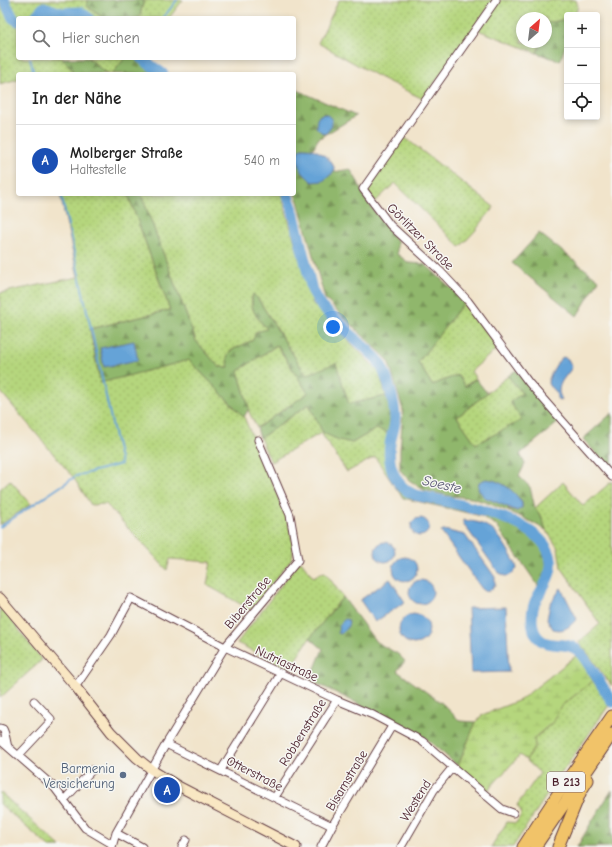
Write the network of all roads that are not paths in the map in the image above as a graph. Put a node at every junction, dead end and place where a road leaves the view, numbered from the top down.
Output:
1 (496, 0) edge
2 (258, 440) dead end
3 (612, 476) edge
4 (0, 598) edge
5 (225, 647) junction
6 (281, 673) junction
7 (75, 686) junction
8 (337, 700) junction
9 (34, 701) dead end
10 (611, 717) edge
11 (392, 726) junction
12 (0, 728) edge
13 (612, 734) edge
14 (0, 740) edge
15 (612, 742) edge
16 (166, 744) junction
17 (8, 747) junction
18 (18, 756) junction
19 (452, 768) junction
20 (92, 770) dead end
21 (152, 770) junction
22 (222, 770) junction
23 (275, 797) junction
24 (64, 800) junction
25 (513, 813) dead end
26 (332, 826) junction
27 (116, 833) junction
28 (186, 840) dead end
29 (112, 846) edge
30 (142, 847) edge
31 (182, 847) edge
32 (296, 847) edge
33 (321, 847) edge
34 (401, 847) edge
35 (523, 847) edge
36 (535, 847) edge
37 (558, 847) edge

1 - 3 street, Görlitzer Straße
2 - 5 street, Biberstraße
4 - 7 main road
5 - 6 street, Nutriastraße
5 - 7 street, Nutriastraße
5 - 16 street, Biberstraße
6 - 8 street, Nutriastraße
6 - 22 street
7 - 21 main road
8 - 11 street, Nutriastraße
8 - 23 street, Robbenstraße
9 - 18 street
10 - 35 highway, B 213
11 - 19 street, Nutriastraße
11 - 26 street, Bisamstraße
12 - 17 street
13 - 36 highway, B 213
14 - 17 street
15 - 37 highway, B 213
16 - 21 street, Biberstraße
16 - 22 street, Otterstraße
17 - 18 street
18 - 24 street
19 - 25 street, Nutriastraße
19 - 34 street, Westend
20 - 24 street
21 - 27 street, Biberstraße
21 - 32 main road
22 - 23 street, Otterstraße
23 - 26 street, Otterstraße
24 - 29 street
26 - 33 street, Bisamstraße
27 - 29 street, Biberstraße
27 - 30 street
28 - 31 street

